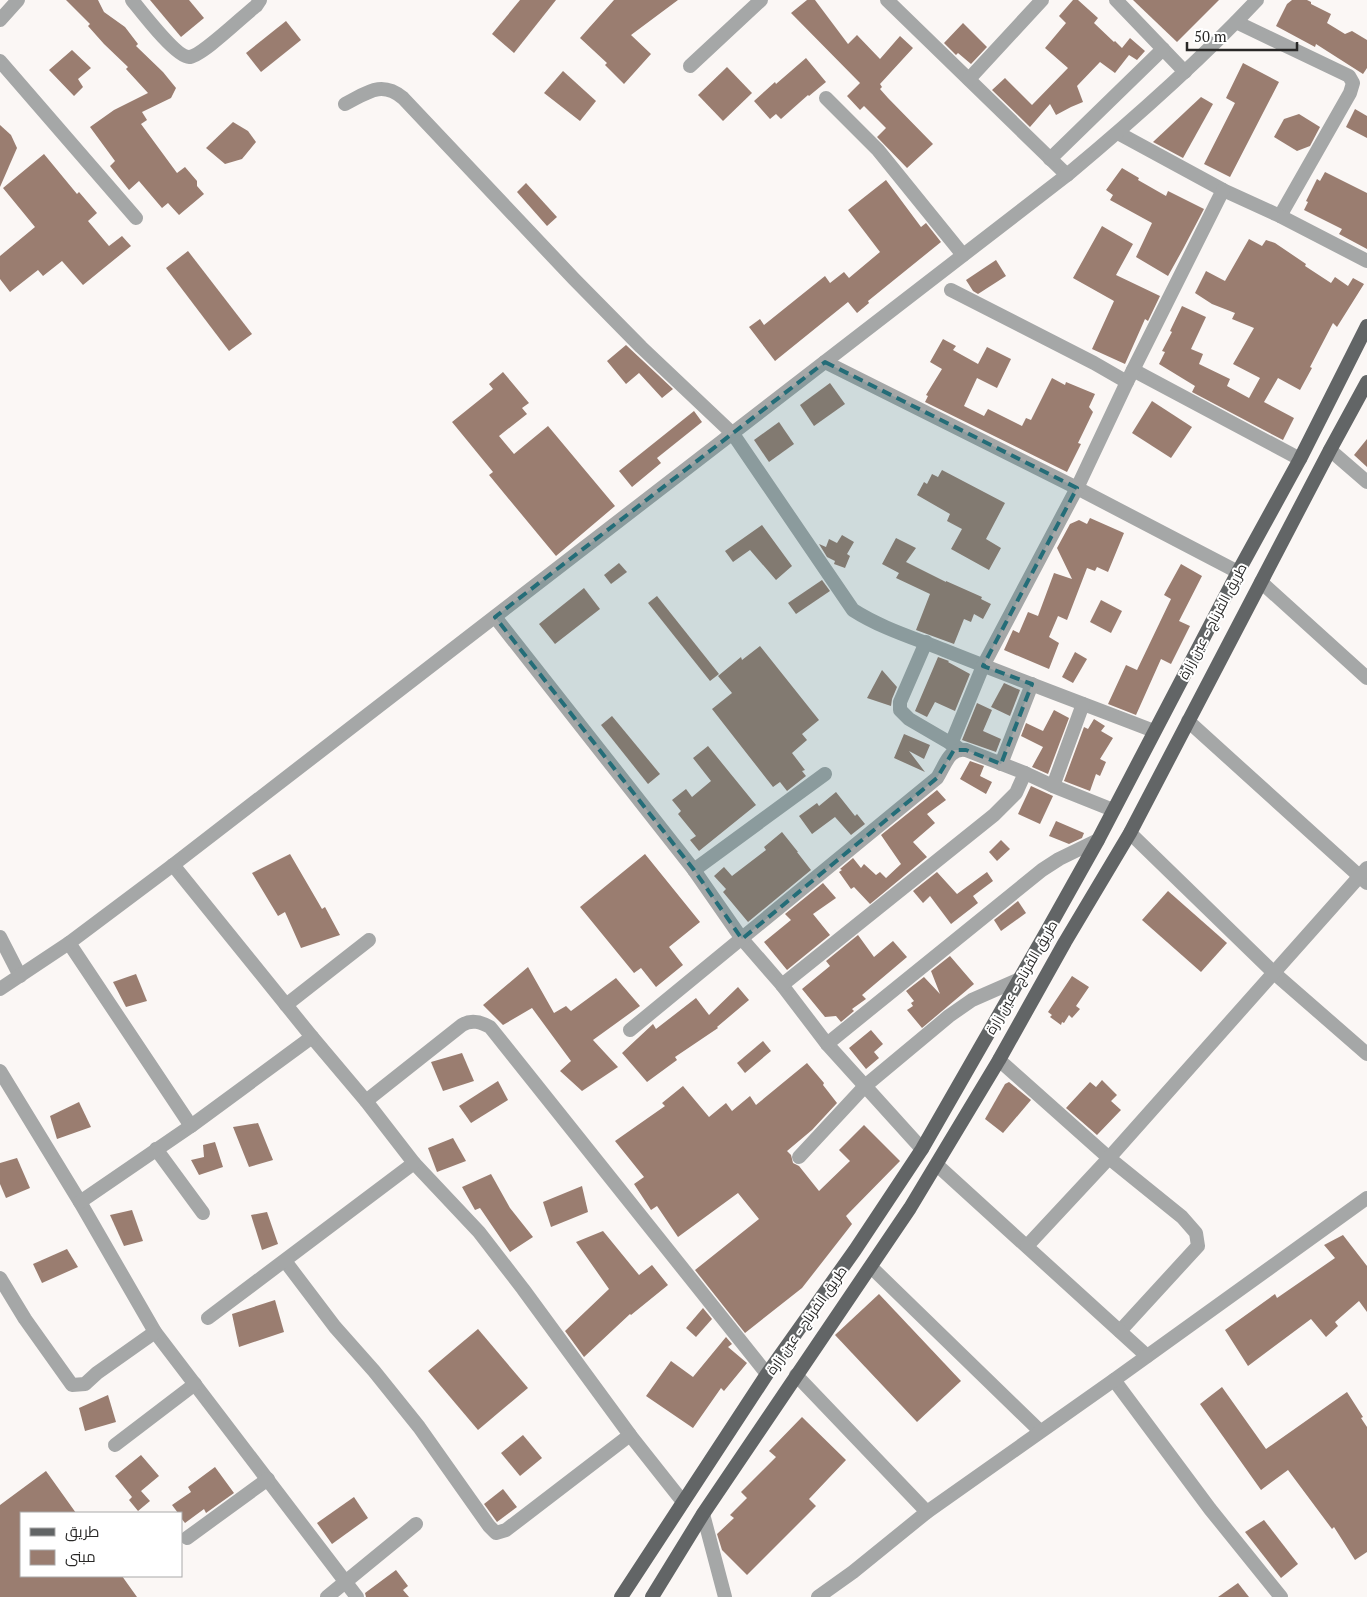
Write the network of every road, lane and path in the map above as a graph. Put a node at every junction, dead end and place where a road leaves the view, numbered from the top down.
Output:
1 (18, 0) edge
2 (132, 0) edge
3 (260, 0) edge
4 (761, 0) edge
5 (1042, 0) edge
6 (1116, 0) edge
7 (1257, 0) edge
8 (891, 1) edge
9 (0, 20) edge
10 (1236, 22) junction
11 (1163, 49) junction
12 (0, 61) edge
13 (690, 66) dead end
14 (1186, 72) junction
15 (969, 79) junction
16 (826, 98) dead end
17 (345, 104) dead end
18 (1118, 133) junction
19 (1050, 158) junction
20 (1067, 175) junction
21 (1223, 190) junction
22 (1280, 216) junction
23 (136, 218) dead end
24 (963, 255) junction
25 (1367, 261) edge
26 (951, 290) dead end
27 (1367, 326) edge
28 (825, 362) junction
29 (1130, 376) junction
30 (1367, 382) edge
31 (733, 434) junction
32 (1330, 450) junction
33 (1300, 459) junction
34 (1367, 482) edge
35 (1078, 488) junction
36 (1238, 572) junction
37 (1261, 582) junction
38 (495, 617) junction
39 (926, 642) junction
40 (983, 666) junction
41 (1367, 678) edge
42 (1032, 684) junction
43 (1083, 704) junction
44 (1188, 721) junction
45 (1154, 731) junction
46 (956, 746) junction
47 (1002, 764) junction
48 (1025, 772) junction
49 (825, 774) dead end
50 (1053, 786) junction
51 (1113, 810) junction
52 (1130, 833) junction
53 (1098, 840) junction
54 (173, 865) junction
55 (694, 870) junction
56 (1365, 876) edge
57 (0, 937) edge
58 (742, 939) junction
59 (369, 940) dead end
60 (69, 942) junction
61 (1273, 972) junction
62 (20, 976) junction
63 (1020, 979) junction
64 (782, 985) junction
65 (0, 989) edge
66 (286, 1005) junction
67 (630, 1030) dead end
68 (312, 1037) junction
69 (827, 1044) junction
70 (1367, 1054) edge
71 (999, 1060) junction
72 (0, 1071) edge
73 (865, 1086) junction
74 (366, 1101) junction
75 (192, 1126) junction
76 (156, 1149) junction
77 (922, 1149) junction
78 (799, 1157) dead end
79 (1109, 1158) junction
80 (414, 1163) junction
81 (937, 1165) junction
82 (1367, 1198) edge
83 (80, 1202) junction
84 (203, 1213) dead end
85 (1027, 1246) junction
86 (285, 1261) junction
87 (871, 1267) junction
88 (0, 1278) edge
89 (208, 1318) dead end
90 (1120, 1331) junction
91 (155, 1332) junction
92 (1147, 1356) junction
93 (767, 1374) junction
94 (796, 1375) junction
95 (1114, 1380) junction
96 (195, 1384) junction
97 (1040, 1431) junction
98 (630, 1435) junction
99 (115, 1445) dead end
100 (268, 1479) junction
101 (683, 1502) junction
102 (927, 1512) junction
103 (703, 1514) junction
104 (416, 1524) dead end
105 (187, 1538) dead end
106 (346, 1581) junction
107 (326, 1597) edge
108 (357, 1597) edge
109 (621, 1597) edge
110 (652, 1597) edge
111 (725, 1597) edge
112 (818, 1597) edge
113 (1281, 1597) edge

1 - 9 street
2 - 3 street
4 - 13 street
5 - 15 street
6 - 11 street
7 - 10 street
8 - 15 street
10 - 14 street
10 - 22 street
11 - 14 street
11 - 19 street
12 - 23 street
14 - 18 street
15 - 19 street
16 - 24 street
17 - 31 street
18 - 20 street
18 - 21 street
19 - 20 street
20 - 24 street
21 - 22 street
21 - 29 street
22 - 25 street
24 - 28 street
26 - 29 street
27 - 33 main road, طريق الفرناج - عين زارة
28 - 31 street
28 - 35 street
29 - 33 street
29 - 35 street
30 - 32 main road, طريق الفرناج - عين زارة
31 - 38 street
31 - 39 street
32 - 34 street
32 - 37 main road, طريق الفرناج - عين زارة
33 - 36 main road, طريق الفرناج - عين زارة
35 - 36 street
35 - 40 street
36 - 45 main road, طريق الفرناج - عين زارة
37 - 41 street
37 - 44 main road, طريق الفرناج - عين زارة
38 - 54 street
38 - 55 street
39 - 40 street
39 - 46 street
40 - 42 street
40 - 46 street
42 - 43 street
42 - 47 street
43 - 45 street
43 - 50 street
44 - 52 main road, طريق الفرناج - عين زارة
44 - 56 street
45 - 51 main road, طريق الفرناج - عين زارة
46 - 47 street
46 - 58 street
47 - 48 street
48 - 50 street
48 - 64 street
49 - 55 street
50 - 51 street
51 - 53 main road, طريق الفرناج - عين زارة
52 - 61 street
52 - 71 main road, طريق الفرناج - عين زارة
53 - 63 main road, طريق الفرناج - عين زارة
53 - 69 street
54 - 60 street
54 - 66 street
55 - 58 street
56 - 61 street
57 - 62 street
58 - 64 street
58 - 67 street
59 - 66 street
60 - 62 street
60 - 75 street
61 - 70 street
61 - 79 street
62 - 65 street
63 - 73 street
63 - 77 main road, طريق الفرناج - عين زارة
64 - 69 street
66 - 68 street
68 - 74 street
68 - 75 street
69 - 73 street
71 - 79 street
71 - 81 main road, طريق الفرناج - عين زارة
72 - 83 street
73 - 77 street
73 - 78 street
74 - 80 street
74 - 93 street
75 - 76 street
76 - 83 street
76 - 84 street
77 - 93 main road, طريق الفرناج - عين زارة
79 - 85 street
79 - 90 street
80 - 86 street
80 - 98 street
81 - 85 street
81 - 87 main road, طريق الفرناج - عين زارة
82 - 92 street
83 - 91 street
85 - 90 street
86 - 89 street
86 - 98 street
87 - 94 main road, طريق الفرناج - عين زارة
87 - 97 street
88 - 91 street
90 - 92 street
91 - 96 street
92 - 95 street
93 - 101 main road, طريق الفرناج - عين زارة
94 - 102 street
94 - 103 main road, طريق الفرناج - عين زارة
95 - 97 street
95 - 113 street
96 - 99 street
96 - 100 street
97 - 102 street
98 - 101 street
100 - 105 street
100 - 106 street
101 - 109 main road, طريق الفرناج - عين زارة
102 - 112 street
103 - 110 main road, طريق الفرناج - عين زارة
103 - 111 street
104 - 106 street
106 - 107 street
106 - 108 street

